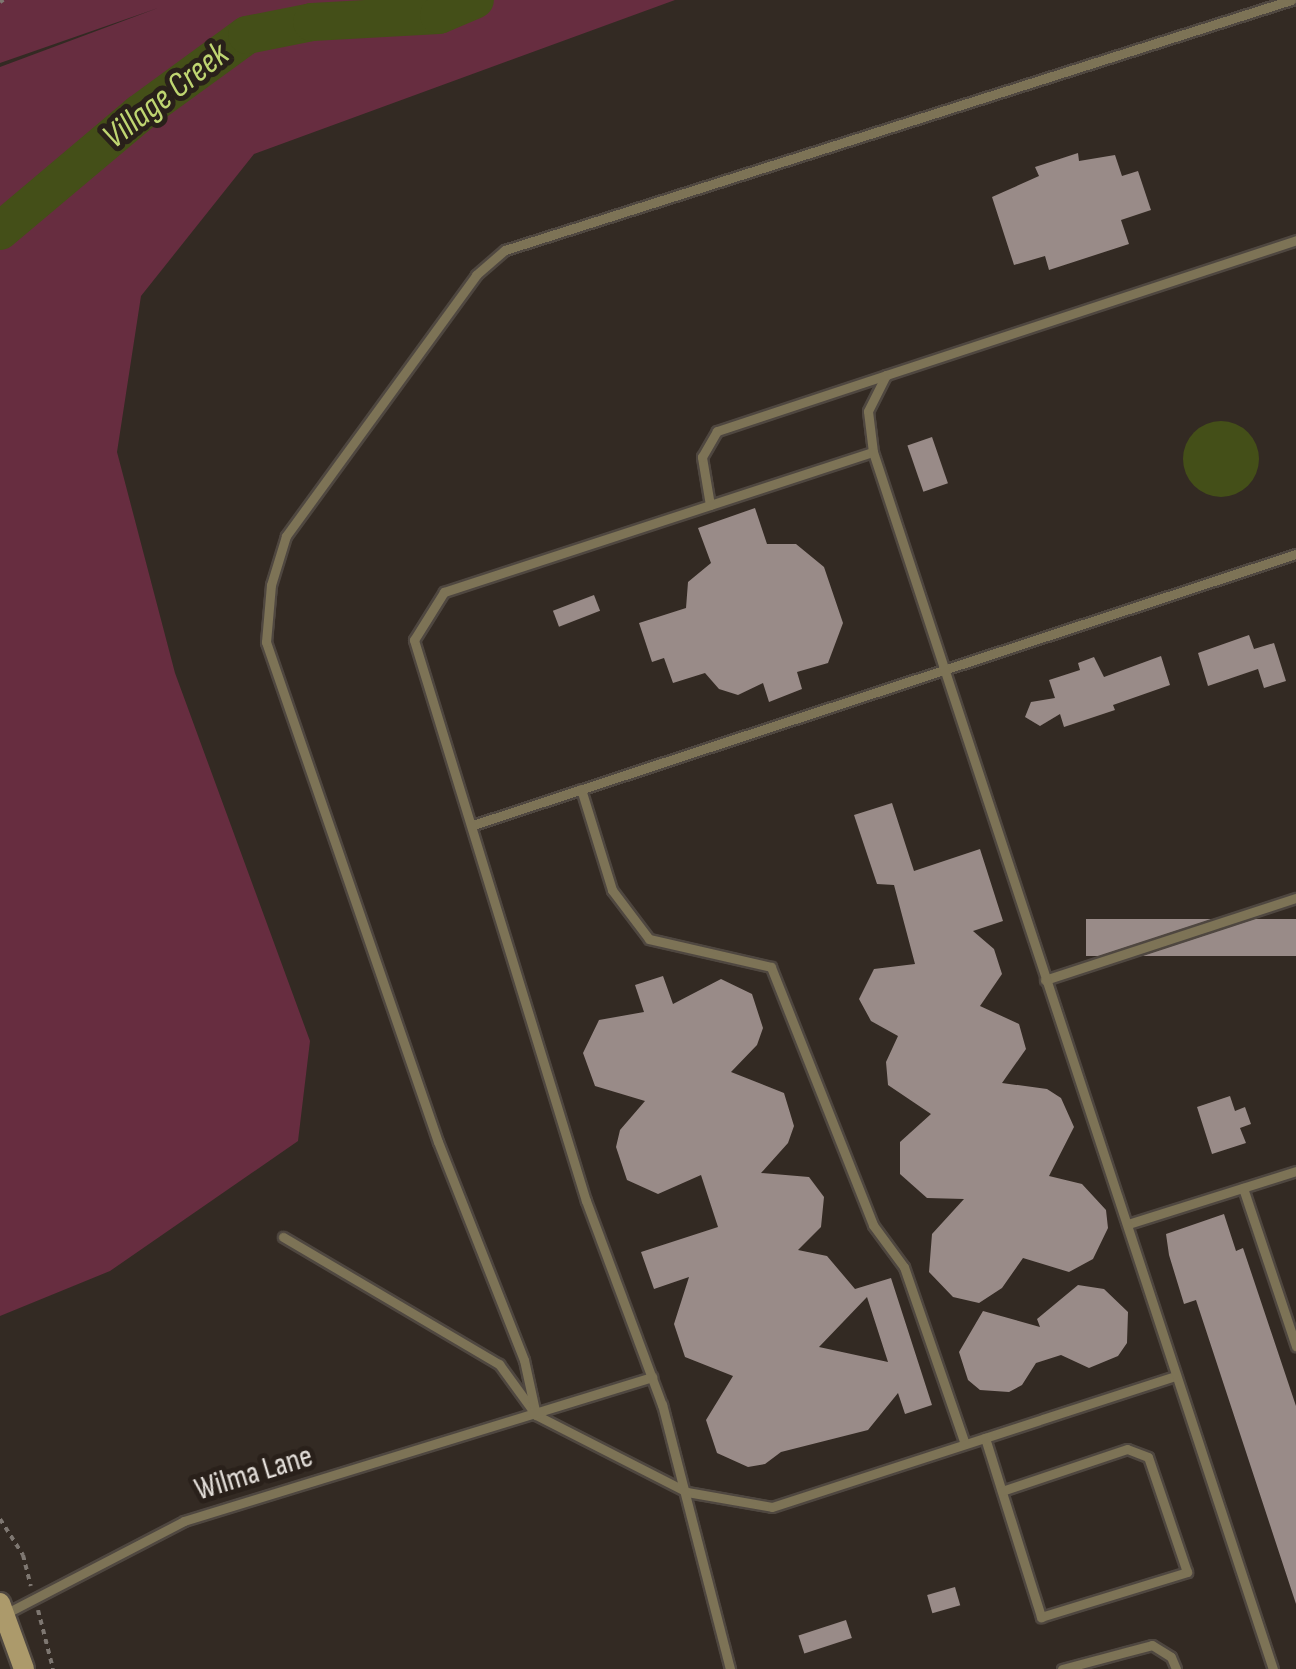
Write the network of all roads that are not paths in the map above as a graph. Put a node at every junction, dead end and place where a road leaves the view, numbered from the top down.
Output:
1 (1292, 0) edge
2 (1296, 240) edge
3 (886, 375) junction
4 (873, 452) junction
5 (710, 505) junction
6 (1296, 554) edge
7 (940, 670) junction
8 (581, 788) junction
9 (473, 825) junction
10 (1296, 898) edge
11 (1046, 980) junction
12 (1296, 1171) edge
13 (1243, 1188) junction
14 (1128, 1224) junction
15 (283, 1237) dead end
16 (1296, 1346) edge
17 (1175, 1376) junction
18 (652, 1377) junction
19 (536, 1414) junction
20 (985, 1438) junction
21 (965, 1444) junction
22 (687, 1492) junction
23 (1002, 1492) junction
24 (2, 1611) edge
25 (24, 1669) edge
26 (730, 1669) edge
27 (1062, 1669) edge
28 (1176, 1669) edge
29 (1273, 1669) edge

1 - 19 lane
2 - 3 lane
3 - 4 lane
3 - 5 lane
4 - 5 lane
4 - 7 lane
5 - 9 lane
6 - 7 lane
7 - 8 lane
7 - 11 lane
8 - 9 lane
8 - 21 lane
9 - 18 lane
10 - 11 lane
11 - 14 lane
12 - 13 lane
13 - 14 lane
13 - 16 lane
14 - 17 lane
15 - 19 lane
17 - 20 lane
17 - 29 lane
18 - 19 lane, Wilma Lane
18 - 22 lane
19 - 22 lane
19 - 24 lane, Wilma Lane
20 - 21 lane
20 - 23 lane
21 - 22 lane
22 - 26 lane
23 - 23 lane
24 - 25 main road
27 - 28 lane

